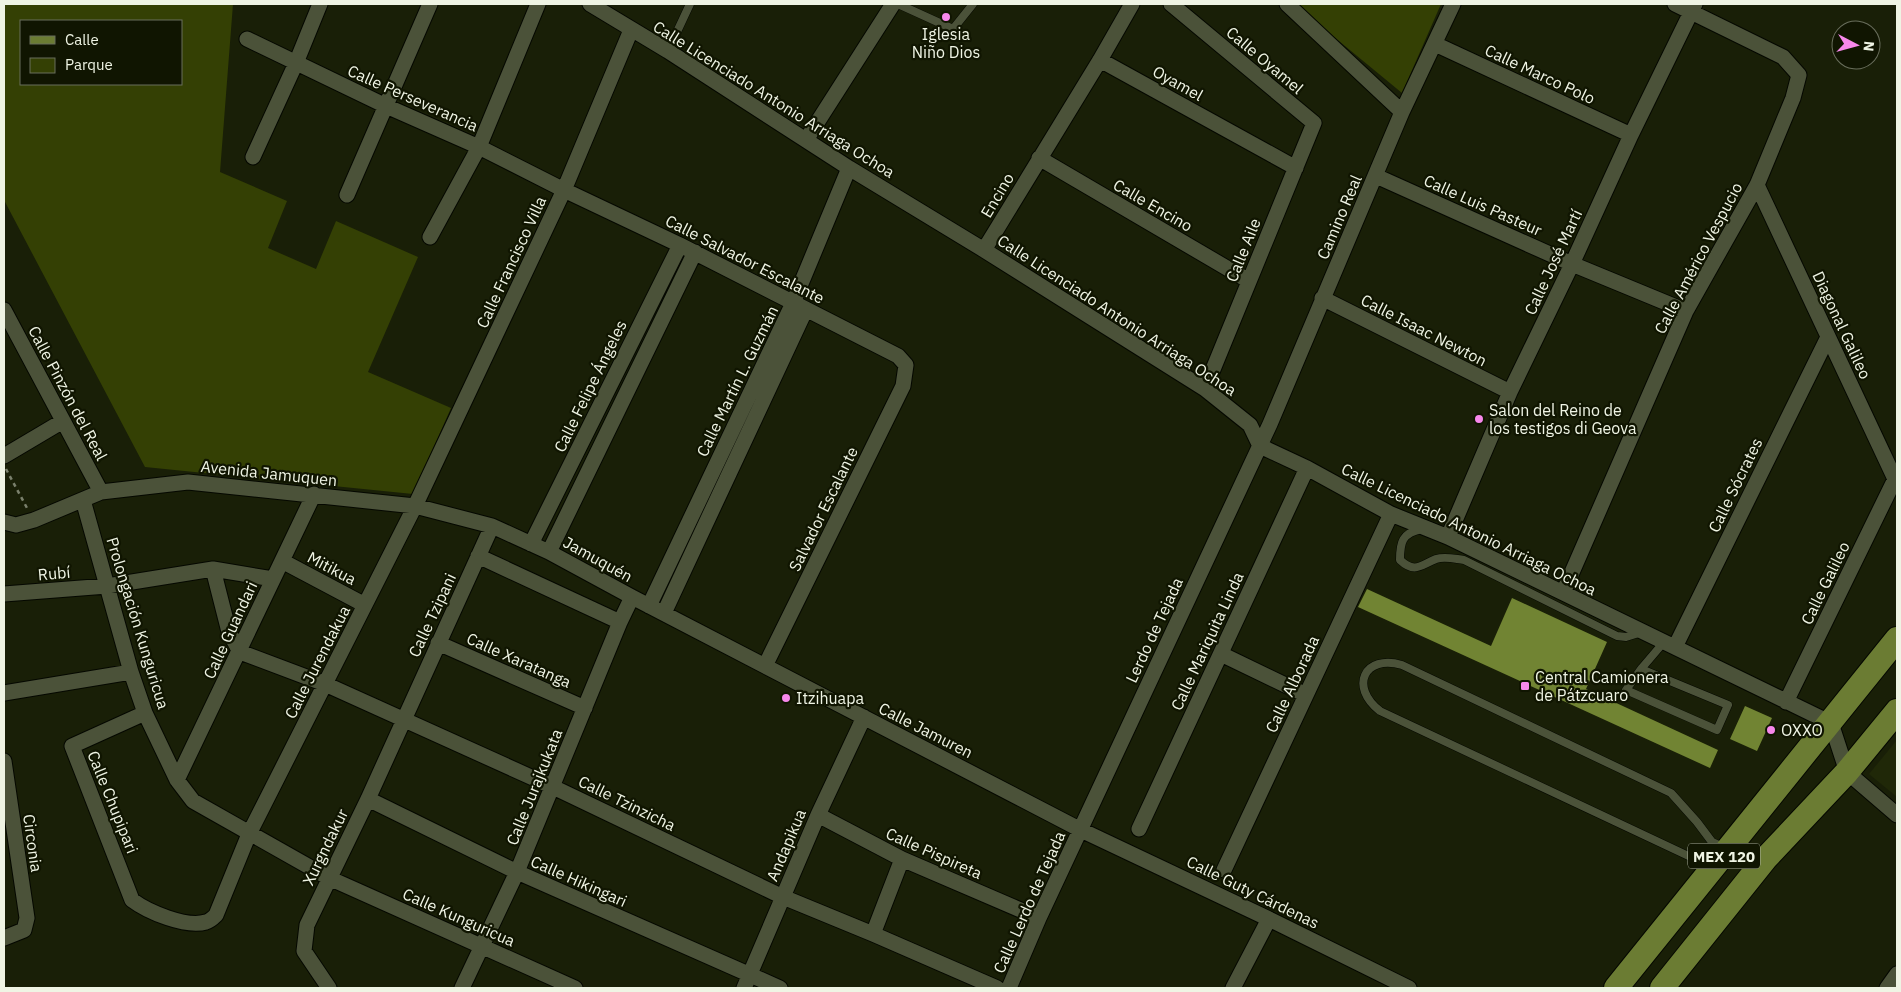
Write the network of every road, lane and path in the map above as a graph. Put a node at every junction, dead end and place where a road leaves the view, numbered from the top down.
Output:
1 (320, 4) edge
2 (430, 4) edge
3 (538, 4) edge
4 (590, 4) edge
5 (690, 4) edge
6 (893, 4) edge
7 (898, 4) edge
8 (973, 4) edge
9 (1132, 4) edge
10 (1171, 4) edge
11 (1287, 4) edge
12 (1453, 4) edge
13 (1675, 4) edge
14 (1694, 8) edge
15 (631, 30) junction
16 (247, 39) dead end
17 (1436, 44) junction
18 (668, 51) junction
19 (1100, 60) junction
20 (296, 63) junction
21 (386, 106) junction
22 (1402, 112) junction
23 (1314, 123) joint
24 (1630, 135) junction
25 (806, 140) junction
26 (479, 147) junction
27 (252, 157) dead end
28 (1039, 158) junction
29 (849, 168) junction
30 (1296, 168) junction
31 (1376, 176) junction
32 (1757, 185) junction
33 (564, 190) junction
34 (347, 195) dead end
35 (430, 237) dead end
36 (680, 244) junction
37 (984, 250) junction
38 (695, 252) junction
39 (1572, 264) junction
40 (1249, 281) junction
41 (1322, 298) junction
42 (799, 306) junction
43 (4, 310) edge
44 (1686, 311) junction
45 (1828, 337) junction
46 (906, 365) joint
47 (1205, 390) junction
48 (1510, 392) junction
49 (602, 401) junction
50 (618, 409) junction
51 (63, 420) junction
52 (1260, 446) junction
53 (721, 454) junction
54 (4, 456) edge
55 (735, 462) junction
56 (4, 466) edge
57 (1307, 468) junction
58 (1895, 479) joint
59 (101, 492) junction
60 (314, 494) junction
61 (83, 500) junction
62 (415, 506) junction
63 (1391, 514) junction
64 (34, 520) junction
65 (4, 522) edge
66 (492, 526) junction
67 (1426, 528) junction
68 (1448, 537) junction
69 (531, 544) junction
70 (549, 552) junction
71 (478, 556) junction
72 (282, 561) junction
73 (214, 569) junction
74 (273, 579) junction
75 (107, 586) junction
76 (1563, 593) junction
77 (4, 594) edge
78 (632, 597) junction
79 (365, 605) junction
80 (649, 606) junction
81 (664, 613) junction
82 (620, 622) junction
83 (1643, 632) junction
84 (1897, 639) edge
85 (438, 643) junction
86 (1669, 645) junction
87 (240, 652) junction
88 (1221, 654) junction
89 (765, 666) junction
90 (1641, 669) junction
91 (131, 672) junction
92 (325, 684) junction
93 (4, 693) edge
94 (1306, 695) junction
95 (1786, 702) junction
96 (585, 708) junction
97 (1897, 710) edge
98 (145, 713) junction
99 (864, 717) junction
100 (404, 719) junction
101 (1831, 723) junction
102 (4, 761) edge
103 (1847, 772) junction
104 (5, 779) edge
105 (178, 780) junction
106 (553, 787) junction
107 (368, 799) junction
108 (818, 815) junction
109 (1897, 815) edge
110 (1139, 829) dead end
111 (1081, 830) junction
112 (249, 834) junction
113 (1729, 849) junction
114 (902, 859) junction
115 (1224, 870) dead end
116 (517, 872) junction
117 (1708, 875) junction
118 (329, 878) junction
119 (129, 890) joint
120 (783, 897) junction
121 (1038, 918) junction
122 (1269, 919) junction
123 (873, 934) junction
124 (4, 938) edge
125 (483, 947) junction
126 (1897, 974) edge
127 (748, 982) edge
128 (329, 988) edge
129 (462, 988) edge
130 (575, 988) edge
131 (780, 988) edge
132 (998, 988) edge
133 (1009, 988) edge
134 (1233, 988) edge
135 (1410, 988) edge
136 (1616, 988) edge
137 (1662, 988) edge
138 (1887, 988) edge

1 - 20 street
2 - 21 street
3 - 26 street
4 - 15 street, Calle Licenciado Antonio Arriaga Ochoa
5 - 18 lane
6 - 25 street
7 - 8 lane
9 - 19 street
10 - 23 street, Calle Oyamel
11 - 22 street
12 - 17 street, Camino Real
13 - 14 street
14 - 24 street, Calle José Martí
14 - 32 street, Calle Américo Vespucio
15 - 18 street, Calle Licenciado Antonio Arriaga Ochoa
15 - 33 street, Calle Francisco Villa
16 - 20 street, Calle Perseverancia
17 - 22 street, Camino Real
17 - 24 street, Calle Marco Polo
18 - 25 street, Calle Licenciado Antonio Arriaga Ochoa
19 - 28 street, Encino
19 - 30 street, Oyamel
20 - 21 street, Calle Perseverancia
20 - 27 street
21 - 26 street, Calle Perseverancia
21 - 34 street
22 - 31 street, Camino Real
23 - 30 street, Calle Aile
24 - 39 street, Calle José Martí
25 - 29 street, Calle Licenciado Antonio Arriaga Ochoa
26 - 33 street, Calle Perseverancia
26 - 35 street
28 - 37 street, Encino
28 - 40 street, Calle Encino
29 - 37 street, Calle Licenciado Antonio Arriaga Ochoa
29 - 42 street, Calle Martín L. Guzmán
30 - 40 street, Calle Aile
31 - 39 street, Calle Luis Pasteur
31 - 41 street, Camino Real
32 - 44 street, Calle Américo Vespucio
32 - 45 street, Diagonal Galileo
33 - 36 street, Calle Salvador Escalante
33 - 62 street, Calle Francisco Villa
36 - 38 street, Calle Salvador Escalante
36 - 49 street, Calle Felipe Ángeles
37 - 47 street, Calle Licenciado Antonio Arriaga Ochoa
38 - 42 street, Calle Salvador Escalante
38 - 50 street
39 - 44 street, Calle Luis Pasteur
39 - 48 street, Calle José Martí
40 - 47 street, Calle Aile
41 - 48 street, Calle Isaac Newton
41 - 52 street, Camino Real
42 - 46 street, Calle Salvador Escalante
42 - 53 street, Calle Martín L. Guzmán
42 - 55 street, Calle Martín L. Guzmán
43 - 51 street, Calle Pinzón del Real
44 - 76 street, Calle Américo Vespucio
45 - 58 street, Diagonal Galileo
45 - 86 street, Calle Sócrates
46 - 89 street, Salvador Escalante
47 - 52 street, Calle Licenciado Antonio Arriaga Ochoa
48 - 68 street, Calle José Martí
49 - 50 street
49 - 69 street, Calle Felipe Ángeles
50 - 70 street
51 - 54 street
51 - 59 street, Calle Pinzón del Real
52 - 57 street, Calle Licenciado Antonio Arriaga Ochoa
52 - 111 street, Lerdo de Tejada
53 - 55 street
53 - 80 street, Calle Martín L. Guzmán
55 - 81 street, Calle Martín L. Guzmán
56 - 64 path
57 - 63 street, Calle Licenciado Antonio Arriaga Ochoa
57 - 88 street, Calle Mariquita Linda
58 - 95 street, Calle Galileo
59 - 60 street, Avenida Jamuquen
59 - 61 street, Avenida Jamuquen
60 - 62 street, Avenida Jamuquen
60 - 72 street, Calle Guandari
61 - 64 street, Avenida Jamuquen
61 - 75 street, Prolongación Kunguricua
62 - 66 street, Avenida Jamuquen
62 - 79 street, Calle Jurendakua
63 - 67 street, Calle Licenciado Antonio Arriaga Ochoa
63 - 94 street, Calle Alborada
64 - 65 street, Avenida Jamuquen
66 - 69 street, Avenida Jamuquen
66 - 71 street, Calle Tzipani
67 - 68 street, Calle Licenciado Antonio Arriaga Ochoa
67 - 83 lane
68 - 76 street, Calle Licenciado Antonio Arriaga Ochoa
69 - 70 street, Jamuquén
70 - 78 street, Jamuquén
71 - 82 street
71 - 85 street, Calle Tzipani
72 - 74 street, Calle Guandari
72 - 79 street, Mitikua
73 - 74 street, Rubí
73 - 75 street, Rubí
73 - 87 street
74 - 87 street, Calle Guandari
75 - 77 street, Rubí
75 - 91 street, Prolongación Kunguricua
76 - 83 street, Calle Licenciado Antonio Arriaga Ochoa
78 - 80 street, Jamuquén
78 - 82 street, Calle Jurajkukata
79 - 92 street, Calle Jurendakua
80 - 81 street, Calle Jamuren
81 - 89 street, Calle Jamuren
82 - 96 street, Calle Jurajkukata
83 - 86 street, Calle Licenciado Antonio Arriaga Ochoa
84 - 101 main road, MEX 120
85 - 96 street, Calle Xaratanga
85 - 100 street, Calle Tzipani
86 - 90 lane
86 - 95 street, Calle Licenciado Antonio Arriaga Ochoa
87 - 92 street, Calle Tzinzicha
87 - 105 street, Calle Guandari
88 - 94 street
88 - 110 street, Calle Mariquita Linda
89 - 99 street, Calle Jamuren
90 - 90 lane
91 - 93 street
91 - 98 street, Prolongación Kunguricua
92 - 100 street, Calle Tzinzicha
92 - 112 street, Calle Jurendakua
94 - 115 street, Calle Alborada
95 - 101 street, Calle Licenciado Antonio Arriaga Ochoa
96 - 106 street, Calle Jurajkukata
97 - 103 main road, MEX 120
98 - 105 street, Prolongación Kunguricua
98 - 119 street, Calle Chupipari
99 - 108 street, Andapikua
99 - 111 street, Calle Jamuren
100 - 106 street, Calle Tzinzicha
100 - 107 street, Xurgndakur
101 - 103 street
101 - 113 main road, MEX 120
102 - 104 street, Circonia
103 - 109 street
103 - 137 main road, MEX 120
104 - 124 street, Circonia
105 - 112 street, Prolongación Kunguricua
106 - 116 street, Calle Jurajkukata
106 - 120 street, Calle Tzinzicha
107 - 116 street, Calle Hikingari
107 - 118 street, Xurgndakur
108 - 114 street, Calle Pispireta
108 - 120 street, Andapikua
111 - 121 street, Calle Lerdo de Tejada
111 - 122 street, Calle Guty Cárdenas
112 - 118 street, Prolongación Kunguricua
112 - 119 street, Calle Jurendakua
113 - 117 main road, MEX 120
113 - 117 lane
114 - 121 street, Calle Pispireta
114 - 123 street
116 - 125 street, Calle Jurajkukata
116 - 127 street, Calle Hikingari
117 - 136 main road, MEX 120
118 - 125 street, Calle Kunguricua
118 - 128 street, Xurgndakur
120 - 123 street, Calle Tzinzicha
120 - 127 street, Andapikua
121 - 133 street, Calle Lerdo de Tejada
122 - 134 street
122 - 135 street, Calle Guty Cárdenas
123 - 132 street, Calle Tzinzicha
125 - 129 street, Calle Jurajkukata
125 - 130 street, Calle Kunguricua
126 - 138 street
127 - 131 street, Calle Hikingari

